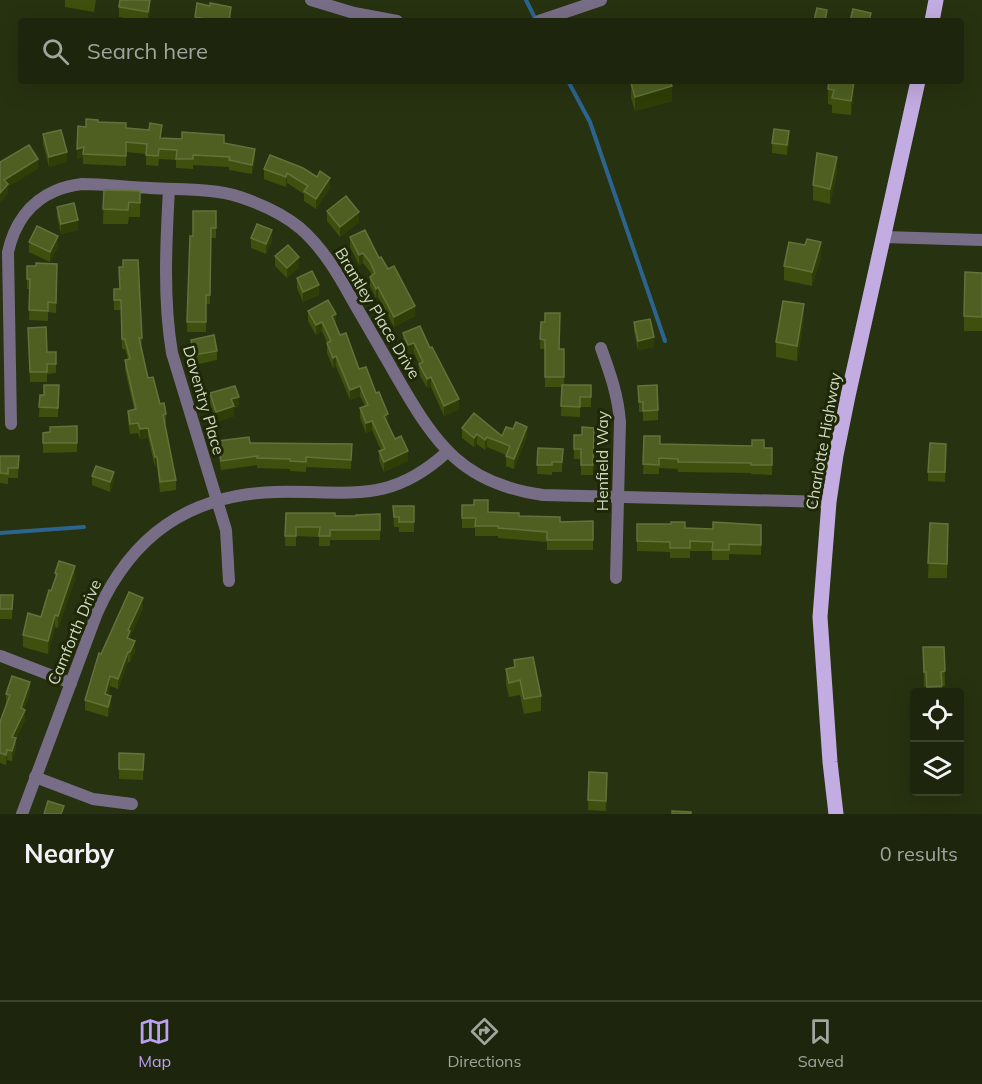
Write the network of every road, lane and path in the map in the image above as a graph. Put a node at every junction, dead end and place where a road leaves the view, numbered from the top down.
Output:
1 (311, 0) edge
2 (601, 0) edge
3 (934, 0) edge
4 (577, 4) edge
5 (383, 18) edge
6 (545, 18) edge
7 (932, 18) edge
8 (917, 84) edge
9 (169, 189) junction
10 (884, 237) junction
11 (982, 240) edge
12 (601, 348) dead end
13 (11, 424) dead end
14 (447, 452) junction
15 (618, 497) junction
16 (217, 500) junction
17 (830, 502) junction
18 (616, 578) dead end
19 (229, 581) dead end
20 (1, 656) edge
21 (70, 682) junction
22 (35, 777) junction
23 (132, 804) dead end
24 (22, 814) edge
25 (836, 814) edge

1 - 5 street
2 - 4 street
3 - 7 main road
4 - 6 street
8 - 10 main road, Charlotte Highway
9 - 13 street, Brantley Place Drive
9 - 14 street, Brantley Place Drive
9 - 16 street, Daventry Place
10 - 11 street
10 - 17 main road, Charlotte Highway
12 - 15 street, Henfield Way
14 - 15 street, Brantley Place Drive
14 - 16 street, Camforth Drive
15 - 17 street, Brantley Place Drive
15 - 18 street, Henfield Way
16 - 19 street, Daventry Place
16 - 21 street, Camforth Drive
17 - 25 main road, Charlotte Highway
20 - 21 street
21 - 22 street, Camforth Drive
22 - 23 street
22 - 24 street, Camforth Drive

